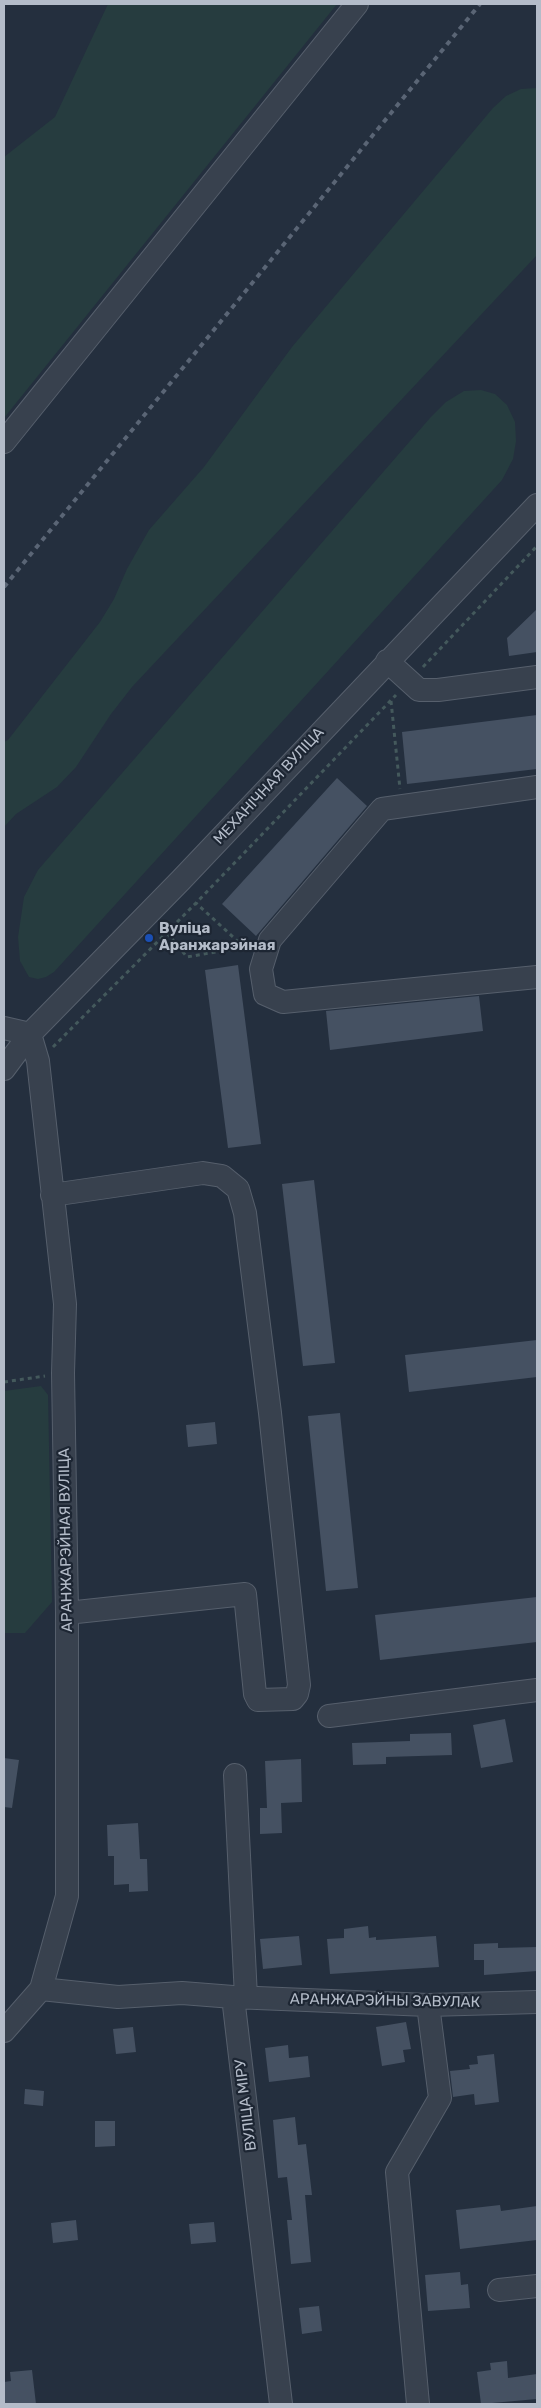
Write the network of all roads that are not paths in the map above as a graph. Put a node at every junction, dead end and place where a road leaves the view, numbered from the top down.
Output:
1 (357, 4) edge
2 (4, 442) edge
3 (537, 504) edge
4 (387, 661) junction
5 (537, 677) edge
6 (537, 787) edge
7 (537, 977) edge
8 (4, 1028) edge
9 (30, 1034) junction
10 (4, 1069) edge
11 (52, 1195) junction
12 (67, 1613) junction
13 (537, 1690) edge
14 (329, 1716) dead end
15 (235, 1775) dead end
16 (41, 1989) junction
17 (240, 1997) junction
18 (537, 2002) edge
19 (428, 2005) junction
20 (4, 2031) edge
21 (537, 2286) edge
22 (499, 2290) dead end
23 (281, 2404) edge
24 (418, 2404) edge

1 - 2 street
3 - 4 street, МЕХАНІЧНАЯ ВУЛІЦА
4 - 5 street
4 - 9 street, МЕХАНІЧНАЯ ВУЛІЦА
6 - 7 street
8 - 9 street
9 - 10 street, МЕХАНІЧНАЯ ВУЛІЦА
9 - 11 street, АРАНЖАРЭЙНАЯ ВУЛІЦА
11 - 12 street, АРАНЖАРЭЙНАЯ ВУЛІЦА
11 - 12 street
12 - 16 street, АРАНЖАРЭЙНАЯ ВУЛІЦА
13 - 14 street
15 - 17 street, ВУЛІЦА МІРУ
16 - 17 street
16 - 20 street, АРАНЖАРЭЙНАЯ ВУЛІЦА
17 - 19 street, АРАНЖАРЭЙНЫ ЗАВУЛАК
17 - 23 street, ВУЛІЦА МІРУ
18 - 19 street, АРАНЖАРЭЙНЫ ЗАВУЛАК
19 - 24 street
21 - 22 street

